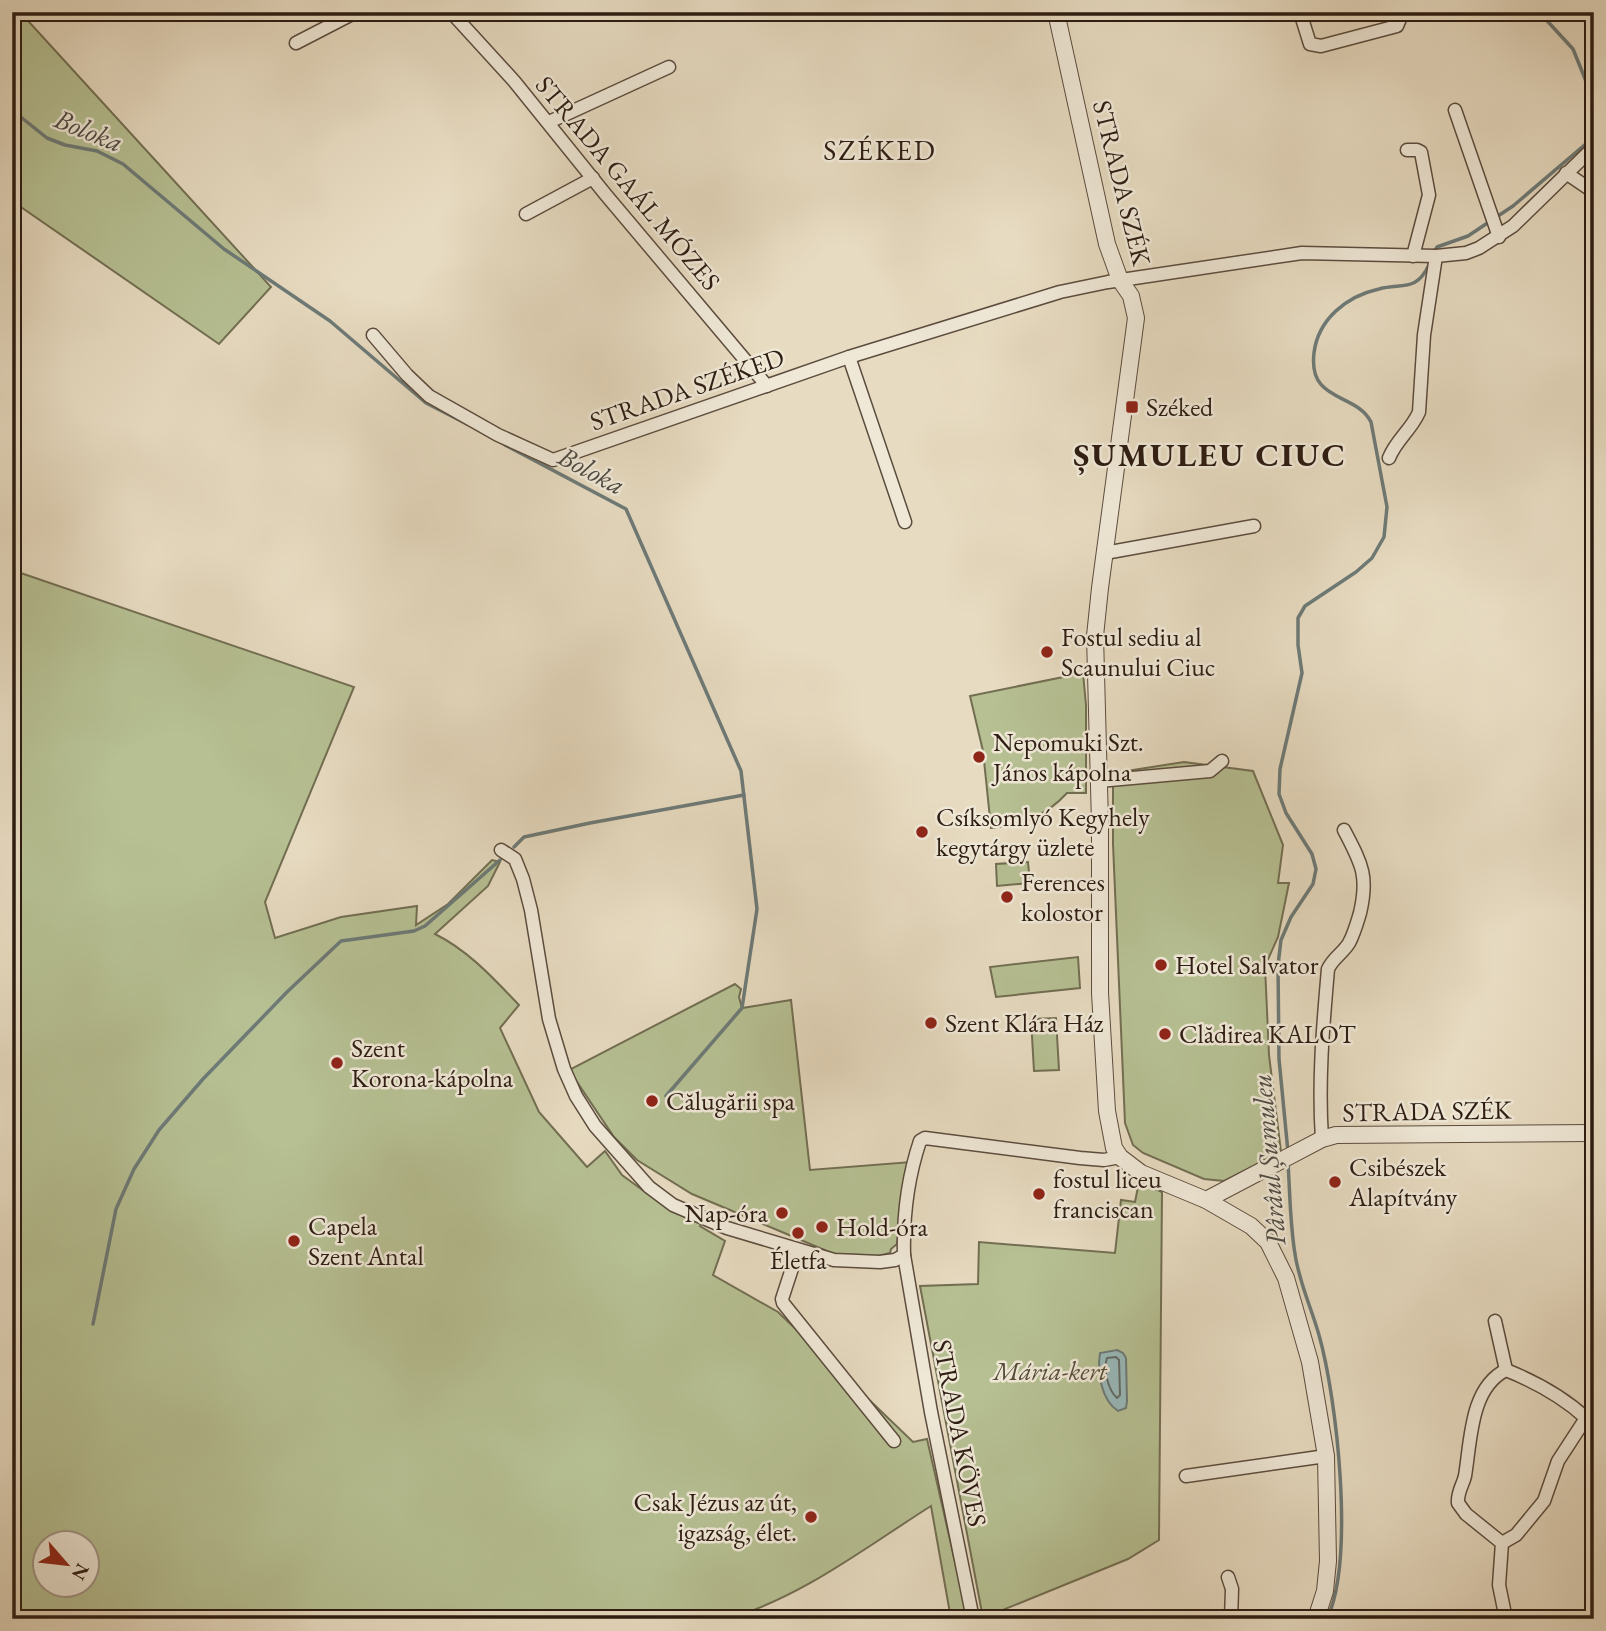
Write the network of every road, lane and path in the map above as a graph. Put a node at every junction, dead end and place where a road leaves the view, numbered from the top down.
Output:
1 (356, 12) edge
2 (451, 12) edge
3 (1056, 12) edge
4 (1300, 12) edge
5 (1398, 12) edge
6 (296, 43) dead end
7 (669, 67) dead end
8 (1455, 110) dead end
9 (549, 122) junction
10 (1594, 147) edge
11 (1407, 150) dead end
12 (1566, 173) junction
13 (593, 178) junction
14 (1594, 192) edge
15 (526, 214) dead end
16 (1499, 237) junction
17 (1413, 256) junction
18 (1436, 256) junction
19 (1120, 281) junction
20 (373, 335) dead end
21 (849, 357) junction
22 (767, 386) junction
23 (1389, 458) dead end
24 (905, 522) dead end
25 (1254, 526) dead end
26 (1105, 553) junction
27 (1222, 761) dead end
28 (1099, 781) junction
29 (1344, 830) dead end
30 (501, 850) dead end
31 (1594, 1133) edge
32 (1322, 1139) junction
33 (1120, 1157) junction
34 (1206, 1200) junction
35 (798, 1250) junction
36 (904, 1255) junction
37 (1494, 1321) dead end
38 (1506, 1370) junction
39 (1590, 1419) edge
40 (894, 1441) dead end
41 (1326, 1456) junction
42 (1186, 1476) dead end
43 (1502, 1543) junction
44 (1228, 1577) dead end
45 (973, 1619) edge
46 (1231, 1619) edge
47 (1316, 1619) edge
48 (1506, 1619) edge

1 - 6 street
2 - 9 street, STRADA GAÁL MÓZES
3 - 19 street, STRADA SZÉK
4 - 5 street
7 - 9 street
8 - 16 street
9 - 13 street, STRADA GAÁL MÓZES
10 - 12 street, STRADA SZÉKED
11 - 17 street
12 - 14 street
12 - 16 street, STRADA SZÉKED
13 - 15 street
13 - 22 street, STRADA GAÁL MÓZES
16 - 18 street, STRADA SZÉKED
17 - 18 street, STRADA SZÉKED
17 - 19 street, STRADA SZÉKED
18 - 23 street
19 - 21 street, STRADA SZÉKED
19 - 26 street, STRADA SZÉK
20 - 22 street, STRADA SZÉKED
21 - 22 street, STRADA SZÉKED
21 - 24 street
25 - 26 street
26 - 28 street, STRADA SZÉK
27 - 28 street
28 - 33 street, STRADA SZÉK
29 - 32 street
30 - 35 street
31 - 32 street, STRADA SZÉK
32 - 34 street, STRADA SZÉK
33 - 34 street
33 - 36 street, STRADA KÖVES
34 - 41 street
35 - 36 street
35 - 40 street
36 - 45 street, STRADA KÖVES
37 - 38 street
38 - 39 street
38 - 43 street
39 - 43 street
41 - 42 street
41 - 47 street
43 - 48 street
44 - 46 street

